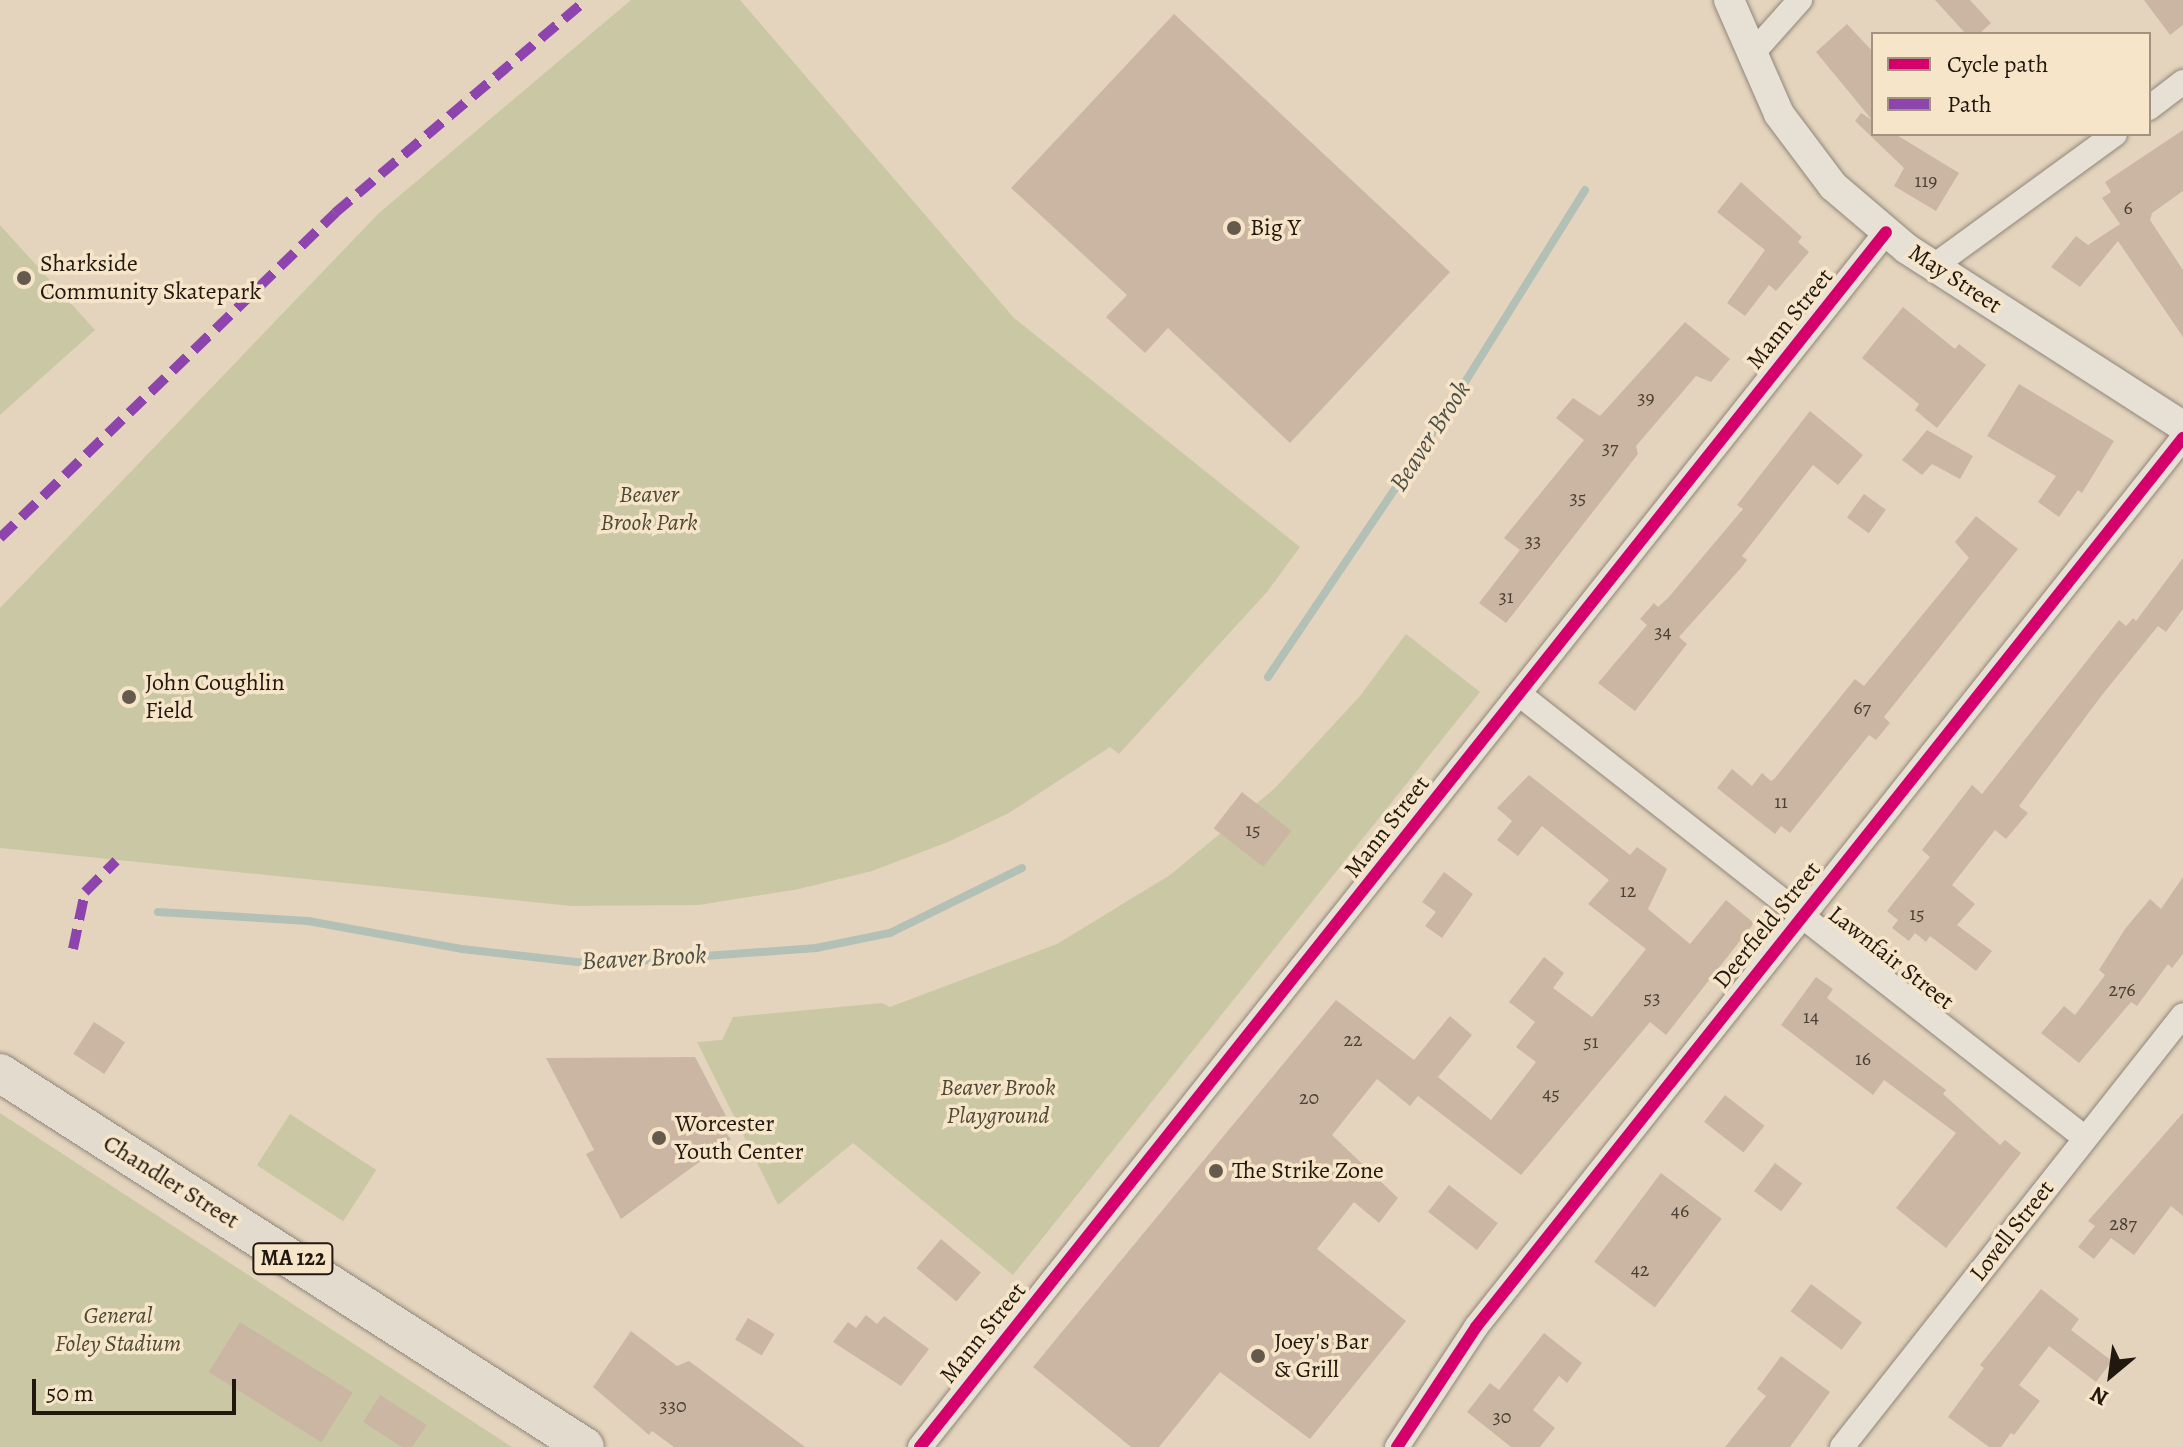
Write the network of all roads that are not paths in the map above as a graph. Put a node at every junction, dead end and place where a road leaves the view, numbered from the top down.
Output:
1 (1729, 0) edge
2 (1800, 0) edge
3 (1751, 55) junction
4 (2183, 82) edge
5 (2151, 106) edge
6 (2112, 136) edge
7 (1886, 232) junction
8 (1934, 266) junction
9 (2183, 426) edge
10 (2183, 438) edge
11 (1519, 694) junction
12 (1802, 916) junction
13 (2183, 1015) edge
14 (0, 1073) edge
15 (2085, 1138) junction
16 (585, 1447) edge
17 (920, 1447) edge
18 (1397, 1447) edge
19 (1842, 1447) edge

1 - 3 street, May Street
2 - 3 street
3 - 7 street, May Street
4 - 5 street
6 - 8 street
7 - 8 street, May Street
7 - 11 street, Mann Street
8 - 9 street, May Street
10 - 12 street, Deerfield Street
11 - 12 street, Lawnfair Street
11 - 17 street, Mann Street
12 - 15 street, Lawnfair Street
12 - 18 street, Deerfield Street
13 - 15 street, Lovell Street
14 - 16 main road, Chandler Street / MA 122
15 - 19 street, Lovell Street

